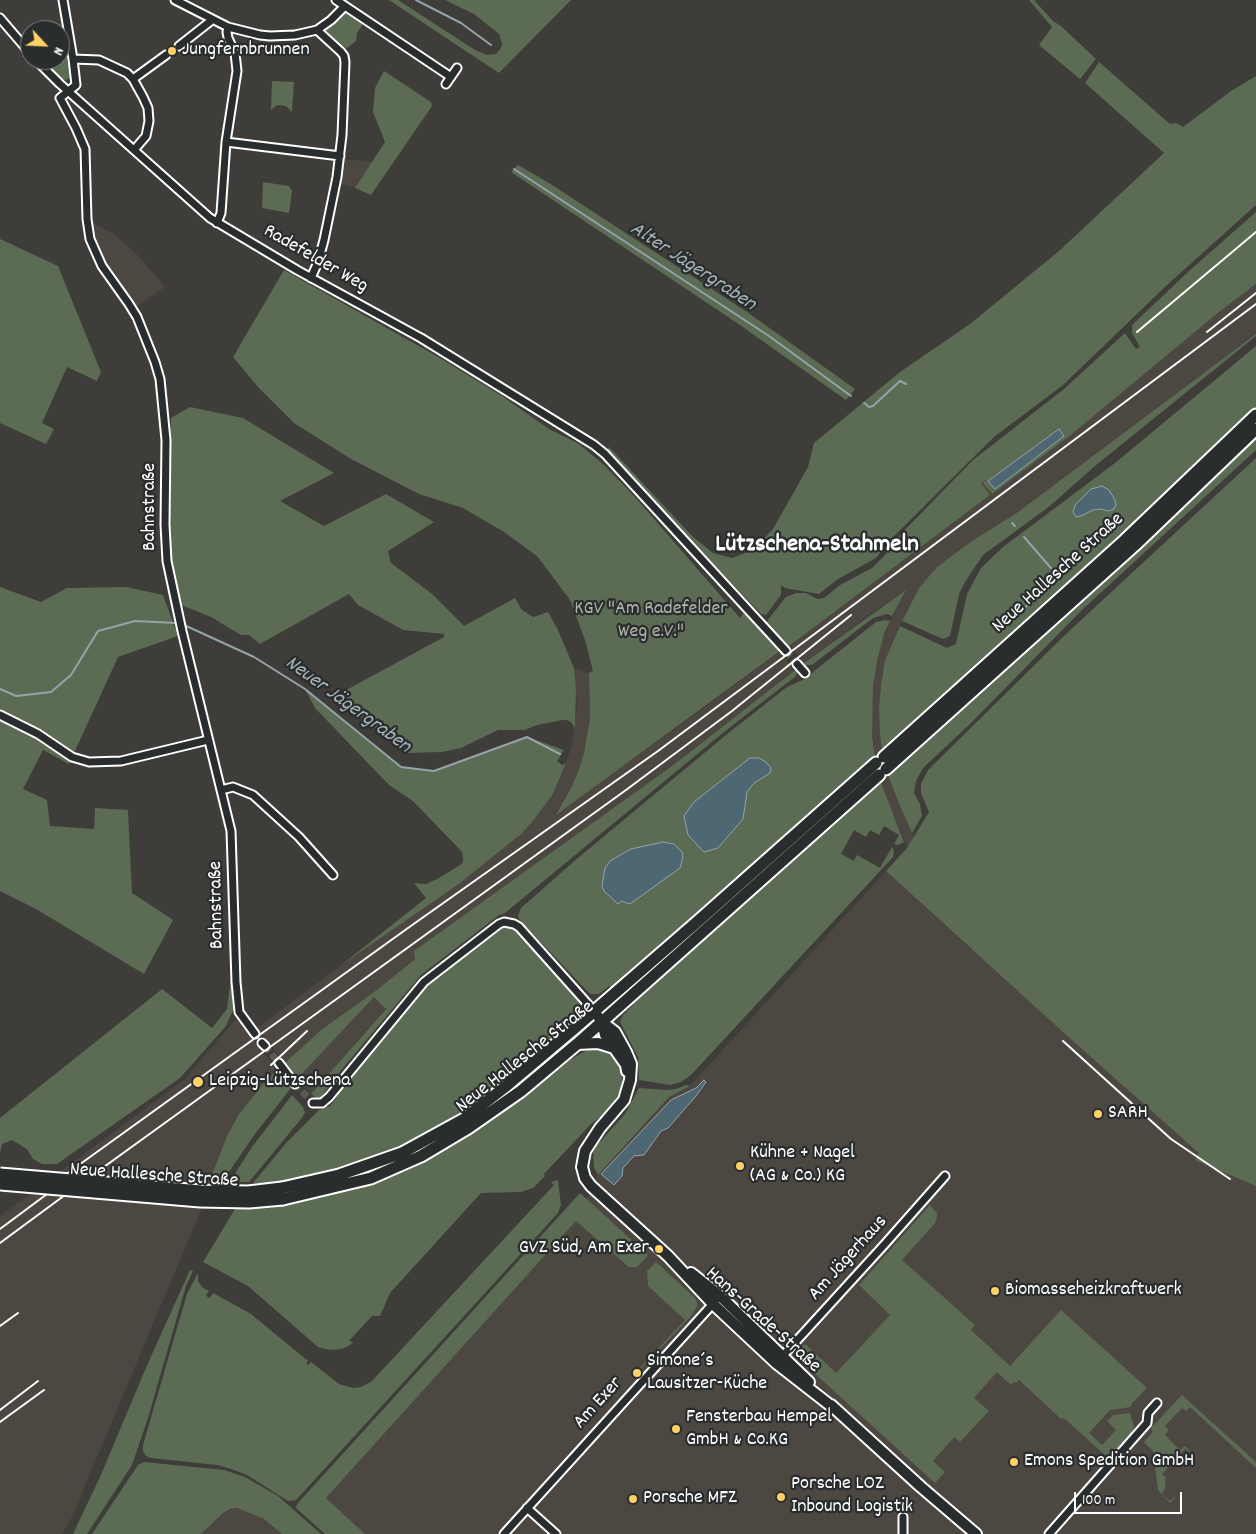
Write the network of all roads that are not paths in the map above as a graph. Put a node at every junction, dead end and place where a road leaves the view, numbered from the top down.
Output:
1 (63, 0) edge
2 (175, 0) edge
3 (336, 0) edge
4 (345, 6) junction
5 (0, 18) edge
6 (212, 20) junction
7 (228, 27) junction
8 (316, 30) junction
9 (20, 42) edge
10 (178, 46) dead end
11 (166, 55) dead end
12 (73, 59) junction
13 (457, 68) dead end
14 (44, 70) edge
15 (451, 77) junction
16 (133, 79) junction
17 (446, 84) dead end
18 (68, 91) junction
19 (226, 142) junction
20 (134, 150) junction
21 (340, 156) junction
22 (217, 223) junction
23 (311, 278) junction
24 (1256, 415) edge
25 (1256, 430) edge
26 (786, 651) tunnel mouth
27 (797, 664) tunnel mouth
28 (805, 673) dead end
29 (0, 715) edge
30 (208, 740) junction
31 (881, 766) junction
32 (221, 790) junction
33 (333, 875) dead end
34 (594, 1011) junction
35 (602, 1022) junction
36 (255, 1034) dead end
37 (577, 1044) junction
38 (614, 1048) junction
39 (279, 1063) tunnel mouth
40 (630, 1080) junction
41 (295, 1084) tunnel mouth
42 (313, 1103) dead end
43 (0, 1174) edge
44 (944, 1176) dead end
45 (0, 1184) edge
46 (283, 1193) junction
47 (716, 1300) junction
48 (779, 1359) junction
49 (1157, 1403) dead end
50 (921, 1487) junction
51 (527, 1508) junction
52 (903, 1517) dead end
53 (504, 1534) edge
54 (556, 1534) edge
55 (903, 1534) edge
56 (968, 1534) edge
57 (976, 1534) edge
58 (1048, 1534) edge

1 - 12 street, Bahnstraße
2 - 6 street
3 - 4 street
4 - 8 street
4 - 15 street
5 - 9 street
6 - 7 street
6 - 10 street
7 - 8 street
7 - 19 street
8 - 21 street
11 - 16 street
12 - 16 street
12 - 18 street, Bahnstraße
13 - 15 street
14 - 18 street, Radefelder Weg
15 - 17 street
16 - 20 street
18 - 20 street, Radefelder Weg
18 - 30 street, Bahnstraße
19 - 21 street
19 - 22 street
20 - 22 street, Radefelder Weg
21 - 23 street
22 - 23 street, Radefelder Weg
23 - 26 street, Radefelder Weg
24 - 31 main road, Neue Hallesche Straße
25 - 31 main road, Neue Hallesche Straße
27 - 28 street
29 - 30 street
30 - 32 street, Bahnstraße
31 - 34 main road, Neue Hallesche Straße
31 - 35 main road, Neue Hallesche Straße
32 - 33 street
32 - 36 street, Bahnstraße
34 - 35 street, Hans-Grade-Straße
34 - 42 street
34 - 46 main road, Neue Hallesche Straße
35 - 37 main road, Neue Hallesche Straße
35 - 38 street, Hans-Grade-Straße
35 - 40 street, Hans-Grade-Straße
37 - 38 street
37 - 46 main road, Neue Hallesche Straße
38 - 40 street, Hans-Grade-Straße
39 - 41 street
40 - 47 street, Hans-Grade-Straße
43 - 46 main road, Neue Hallesche Straße, bridge
44 - 48 street, Am Jägerhaus
45 - 46 main road, Neue Hallesche Straße, bridge
47 - 48 street, Hans-Grade-Straße
47 - 51 street, Am Exer
48 - 50 street, Hans-Grade-Straße
49 - 58 street
50 - 56 street, Hans-Grade-Straße
50 - 57 street, Hans-Grade-Straße
51 - 53 street, Am Exer
51 - 54 street
52 - 55 street

